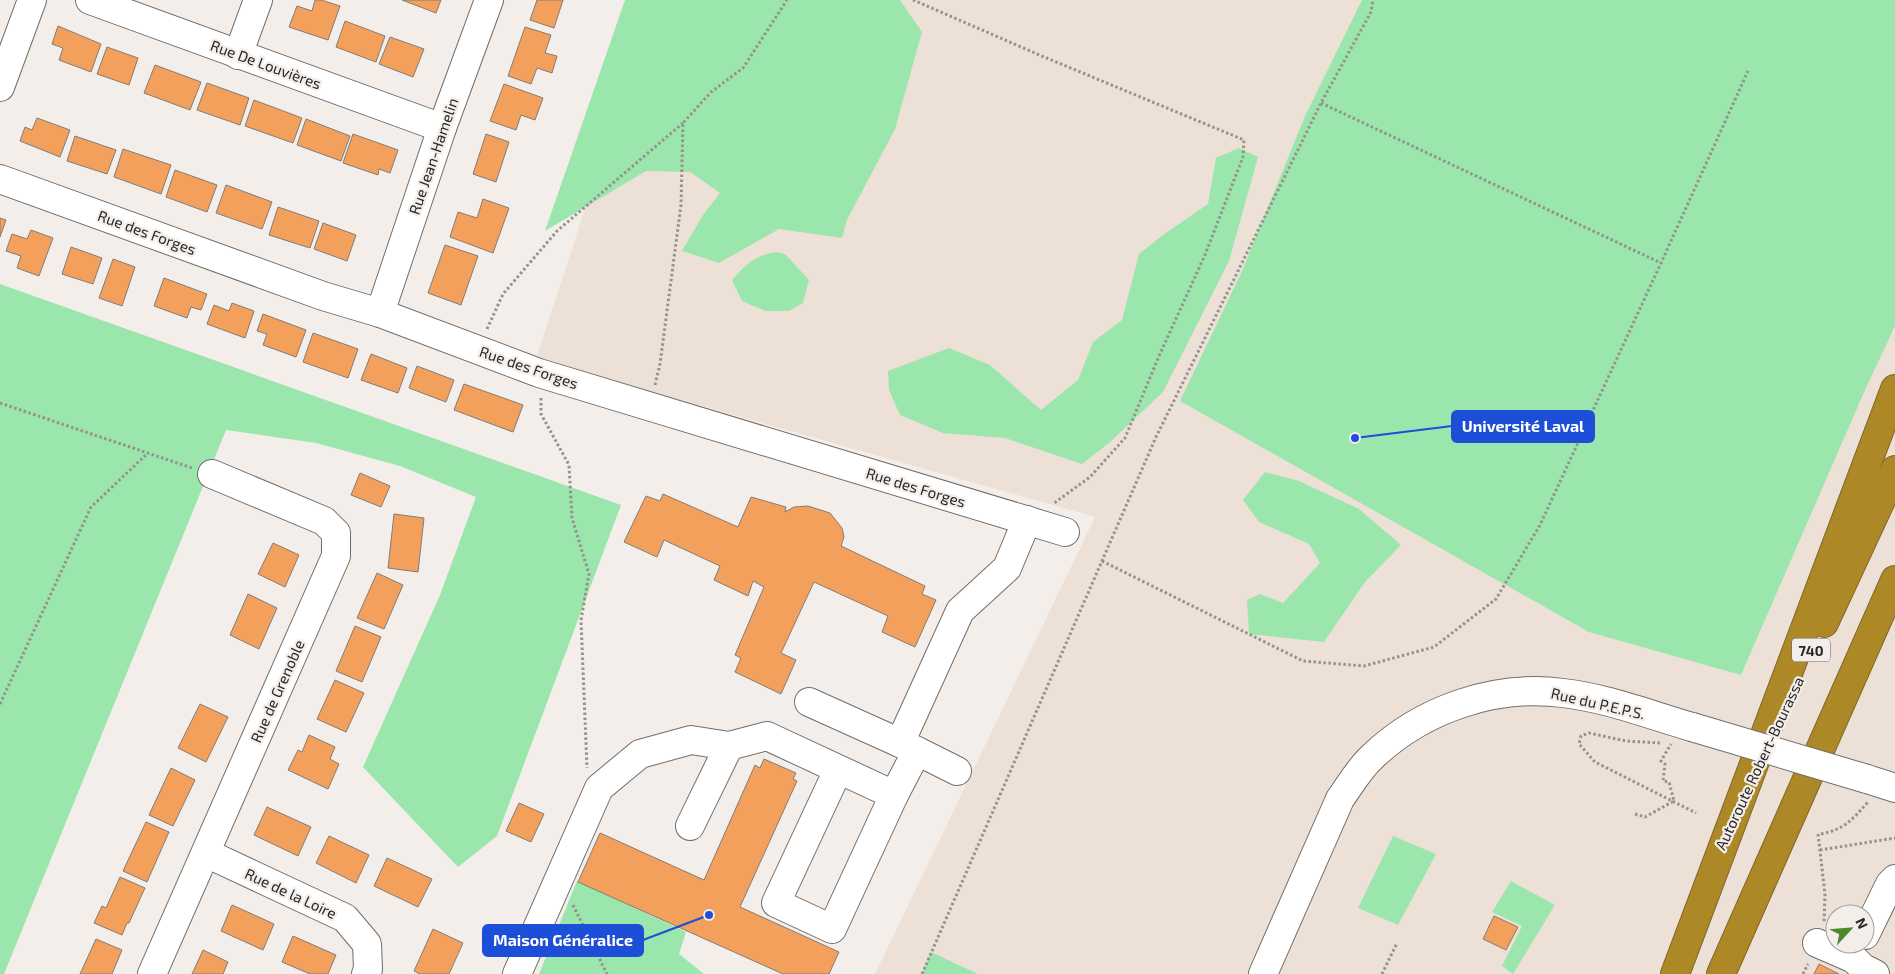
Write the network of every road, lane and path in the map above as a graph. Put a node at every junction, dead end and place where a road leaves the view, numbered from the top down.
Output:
1 (32, 0) edge
2 (90, 0) edge
3 (258, 0) edge
4 (489, 0) edge
5 (787, 0) edge
6 (913, 0) edge
7 (1373, 0) edge
8 (238, 55) junction
9 (1748, 70) dead end
10 (0, 87) edge
11 (1322, 103) junction
12 (683, 123) junction
13 (442, 128) junction
14 (0, 179) edge
15 (1661, 263) junction
16 (380, 313) junction
17 (477, 350) junction
18 (539, 373) junction
19 (1895, 389) edge
20 (0, 403) edge
21 (651, 407) junction
22 (148, 453) junction
23 (1895, 470) edge
24 (212, 474) joint
25 (1029, 521) junction
26 (1065, 532) dead end
27 (1102, 561) junction
28 (1895, 580) edge
29 (1895, 603) edge
30 (1842, 701) junction
31 (809, 702) dead end
32 (0, 704) edge
33 (1663, 743) dead end
34 (729, 746) junction
35 (909, 747) junction
36 (1669, 749) dead end
37 (838, 770) junction
38 (957, 771) dead end
39 (599, 788) junction
40 (1895, 788) edge
41 (1868, 790) junction
42 (894, 796) junction
43 (1674, 801) junction
44 (1696, 812) dead end
45 (1635, 814) dead end
46 (690, 826) dead end
47 (1728, 830) junction
48 (1895, 838) edge
49 (1820, 850) junction
50 (206, 853) junction
51 (560, 877) junction
52 (1895, 879) edge
53 (1875, 924) edge
54 (1743, 926) junction
55 (1396, 943) dead end
56 (1819, 944) joint
57 (1825, 945) edge
58 (152, 974) edge
59 (366, 974) edge
60 (517, 974) edge
61 (607, 974) edge
62 (922, 974) edge
63 (1263, 974) edge
64 (1382, 974) edge
65 (1658, 974) edge
66 (1675, 974) edge
67 (1721, 974) edge
68 (1727, 974) edge

1 - 10 street
2 - 8 street, Rue De Louvières
3 - 8 street
4 - 13 street, Rue Jean-Hamelin
5 - 12 path
6 - 25 path
7 - 11 path
8 - 13 street, Rue De Louvières
9 - 15 path
11 - 15 path
11 - 27 path
12 - 17 path
12 - 21 path
13 - 16 street, Rue Jean-Hamelin
14 - 16 street, Rue des Forges
15 - 27 path
16 - 17 street, Rue des Forges
17 - 18 street, Rue des Forges
18 - 21 street, Rue des Forges
18 - 39 path
19 - 47 highway
20 - 22 path
21 - 25 street, Rue des Forges
22 - 24 path
22 - 32 path
23 - 47 highway, Autoroute Robert-Bourassa / 740
24 - 50 street, Rue de Grenoble
25 - 26 street, Rue des Forges
25 - 35 street
27 - 62 path
28 - 30 highway
29 - 30 highway
30 - 54 highway
31 - 35 street
33 - 43 path
34 - 37 street
34 - 39 street
34 - 46 street
35 - 38 street
35 - 42 street
36 - 43 path
37 - 42 street
37 - 42 street
39 - 51 street
40 - 41 street, Rue du P.E.P.S.
41 - 49 path
41 - 63 street, Rue du P.E.P.S., bridge
43 - 44 path
43 - 45 path
47 - 65 highway, Autoroute Robert-Bourassa / 740
47 - 66 highway
48 - 49 path
49 - 56 path
50 - 58 street, Rue de Grenoble
50 - 59 street, Rue de la Loire
51 - 60 street
51 - 61 path
52 - 53 street
54 - 67 highway
54 - 68 highway
55 - 64 path
56 - 57 street

